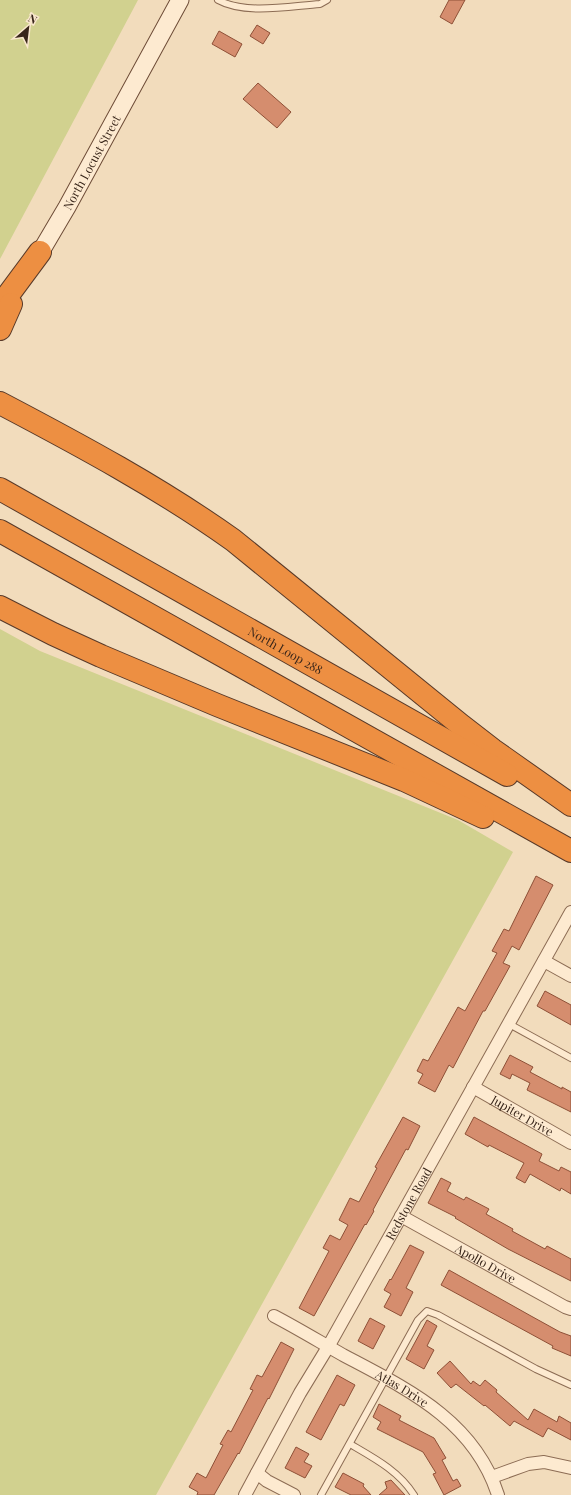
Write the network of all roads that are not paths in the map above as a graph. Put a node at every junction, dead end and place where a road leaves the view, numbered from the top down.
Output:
1 (180, 0) edge
2 (218, 0) edge
3 (327, 0) edge
4 (40, 252) joint
5 (4, 311) edge
6 (0, 329) edge
7 (5, 403) edge
8 (0, 489) edge
9 (0, 531) edge
10 (0, 607) edge
11 (571, 805) edge
12 (571, 810) edge
13 (571, 851) edge
14 (571, 863) edge
15 (571, 912) edge
16 (544, 961) junction
17 (571, 976) edge
18 (508, 1024) junction
19 (571, 1058) edge
20 (473, 1088) junction
21 (571, 1143) edge
22 (401, 1216) junction
23 (571, 1309) edge
24 (274, 1316) dead end
25 (328, 1347) junction
26 (386, 1378) junction
27 (571, 1385) edge
28 (350, 1444) junction
29 (571, 1468) edge
30 (258, 1473) junction
31 (492, 1477) junction
32 (245, 1495) edge
33 (294, 1495) edge
34 (321, 1495) edge
35 (414, 1495) edge
36 (498, 1495) edge

1 - 4 main road, North Locust Street
2 - 3 lane
4 - 5 highway
5 - 6 highway
7 - 11 highway
8 - 12 highway, North Loop 288
9 - 13 highway
10 - 14 highway
15 - 16 street, Redstone Road
16 - 17 street
16 - 18 street, Redstone Road
18 - 19 lane
18 - 20 street, Redstone Road
20 - 21 street, Jupiter Drive
20 - 22 street, Redstone Road
22 - 23 street, Apollo Drive
22 - 25 street, Redstone Road
24 - 25 street, Atlas Drive
25 - 26 street, Atlas Drive
25 - 30 street, Redstone Road
26 - 27 lane
26 - 28 lane
26 - 31 street, Atlas Drive
28 - 34 lane
28 - 35 lane
29 - 31 street
30 - 32 street, Redstone Road
30 - 33 street
31 - 36 street, Atlas Drive

